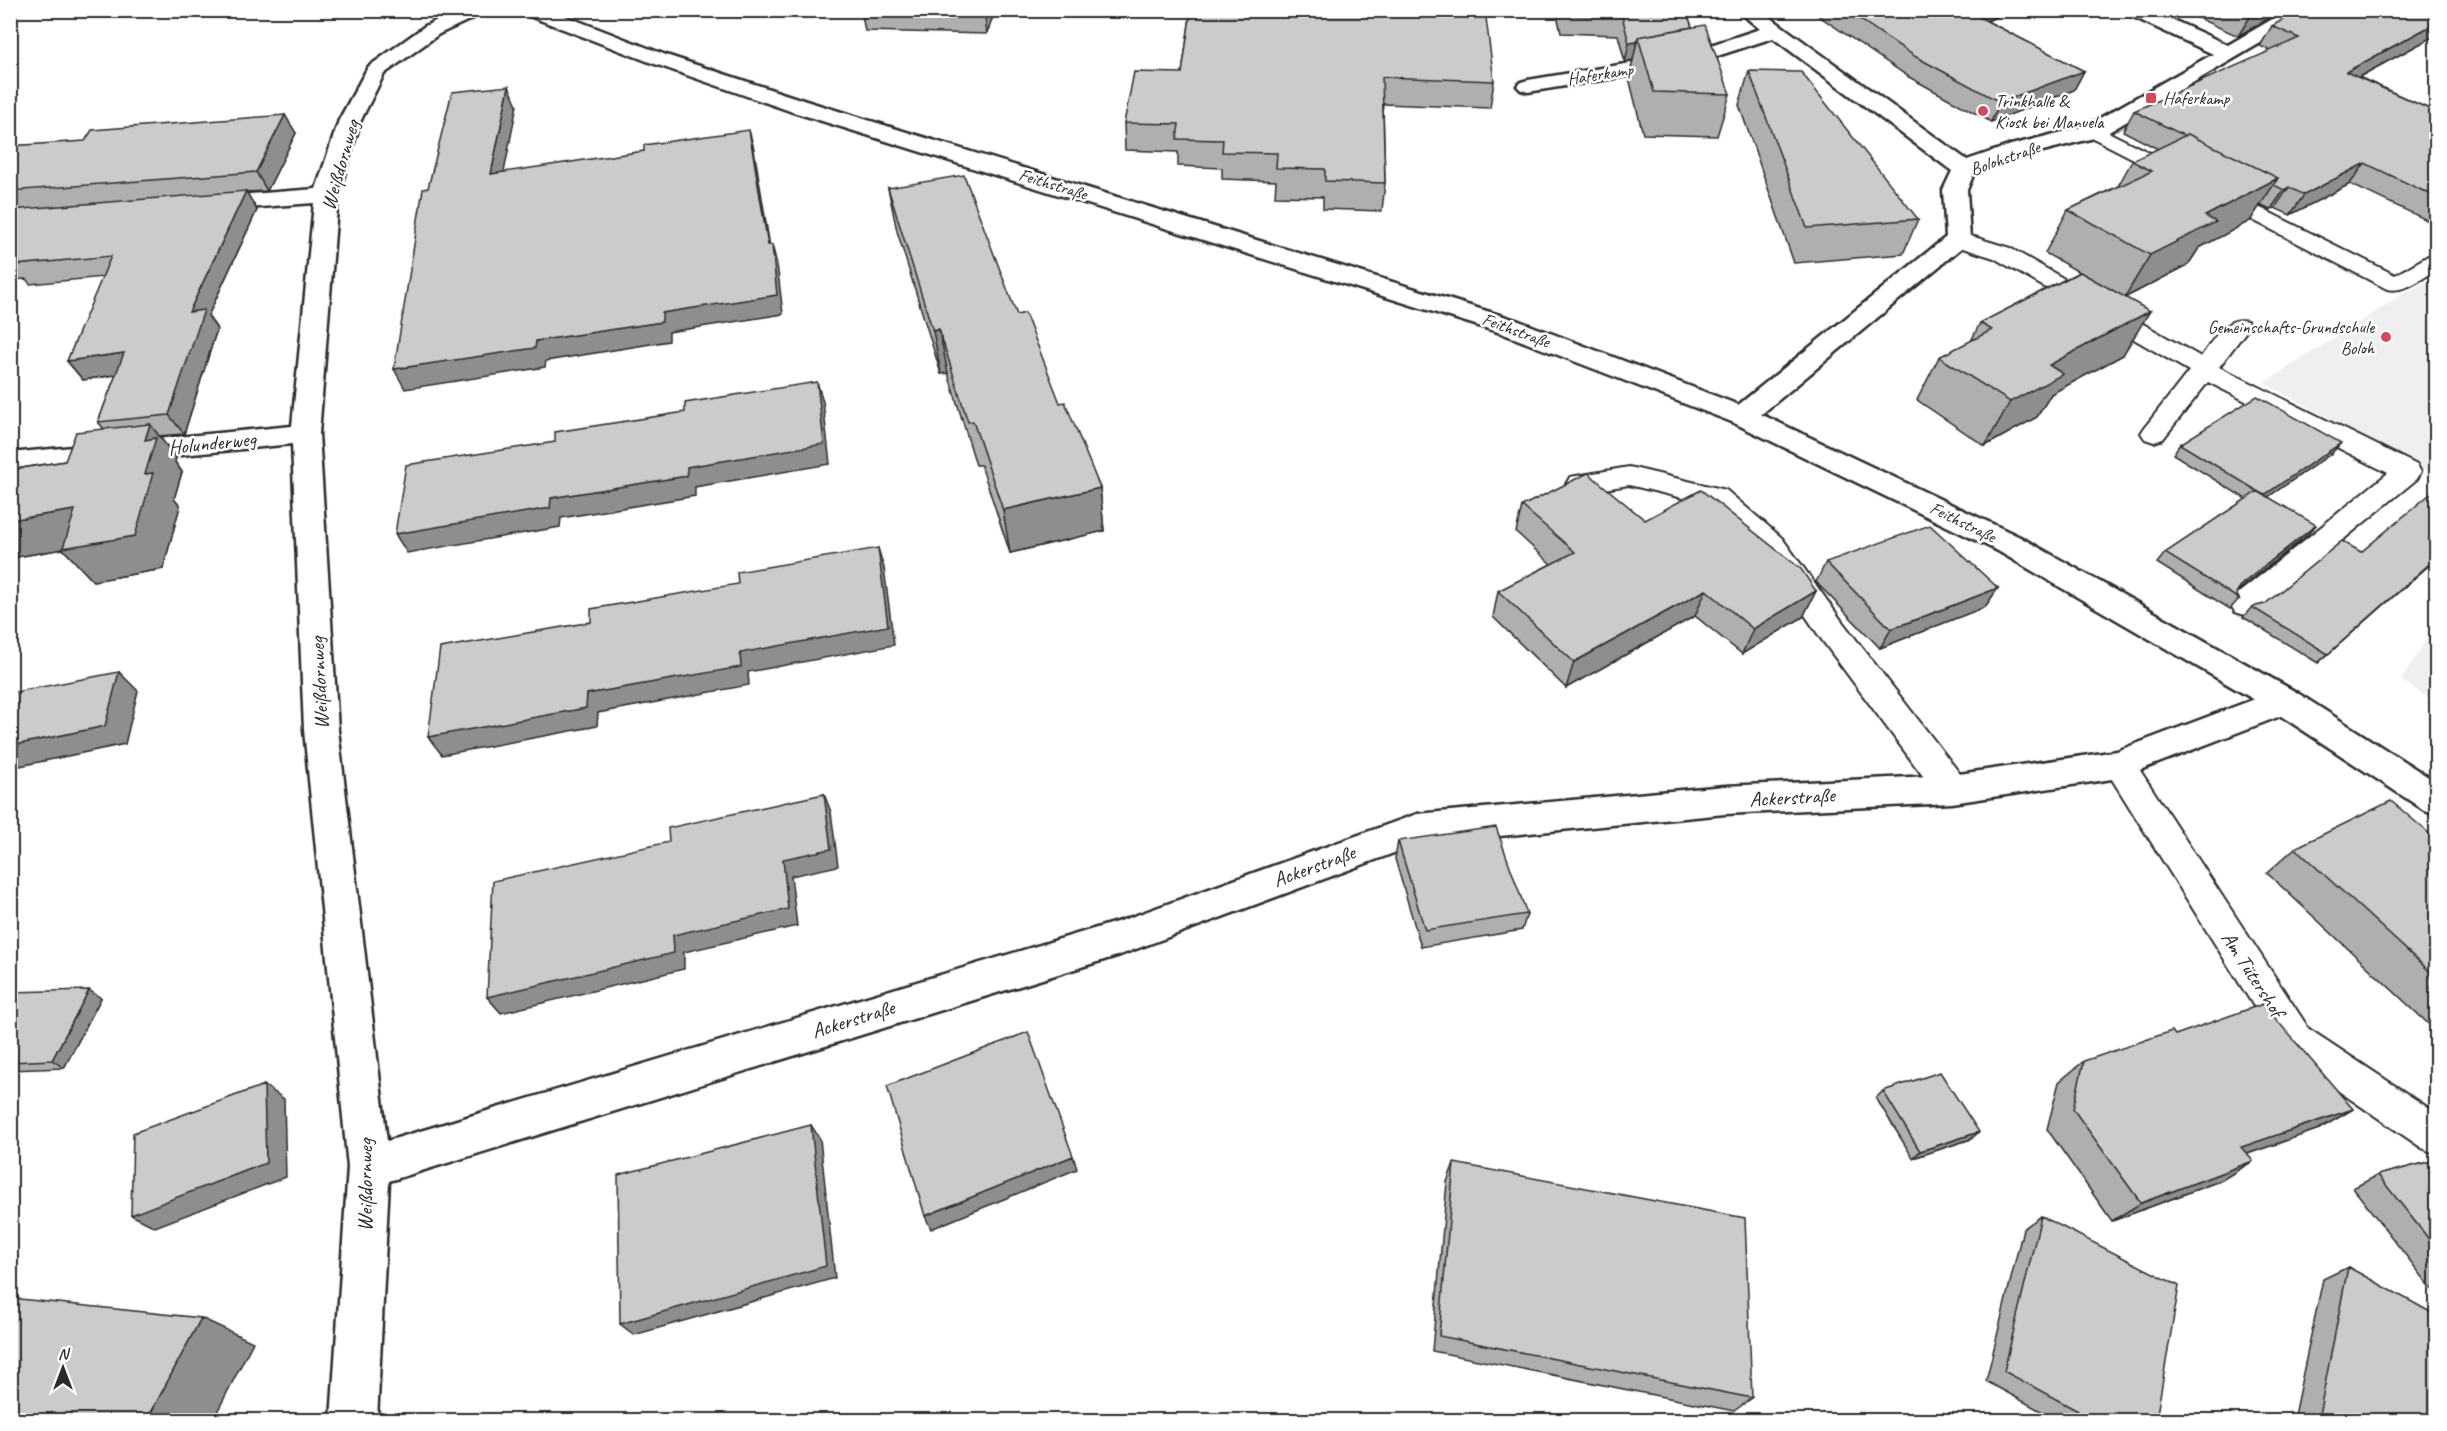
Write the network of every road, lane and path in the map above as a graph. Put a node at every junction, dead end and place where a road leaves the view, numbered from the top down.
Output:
1 (475, 10) edge
2 (531, 10) edge
3 (1748, 10) edge
4 (2134, 10) edge
5 (2303, 10) edge
6 (1775, 31) junction
7 (2228, 53) junction
8 (1528, 86) dead end
9 (2094, 131) junction
10 (1964, 169) junction
11 (326, 195) junction
12 (186, 206) edge
13 (1958, 238) junction
14 (2436, 261) edge
15 (2238, 326) dead end
16 (2205, 370) junction
17 (1742, 417) junction
18 (2154, 433) dead end
19 (305, 434) junction
20 (10, 463) edge
21 (1580, 484) edge
22 (2245, 604) dead end
23 (2284, 701) junction
24 (2119, 764) junction
25 (1952, 789) junction
26 (2436, 800) edge
27 (2436, 1135) edge
28 (369, 1167) junction
29 (354, 1420) edge

1 - 11 street, Weißdornweg
2 - 17 street, Feithstraße
3 - 6 street
4 - 7 street
5 - 7 street, Bolohstraße
6 - 8 street, Haferkamp
6 - 10 street
7 - 9 street, Bolohstraße
9 - 10 street, Bolohstraße
9 - 14 lane
10 - 13 street, Bolohstraße
11 - 12 street
11 - 19 street, Weißdornweg
13 - 16 lane
13 - 17 street
15 - 16 lane
16 - 18 lane
16 - 22 lane
17 - 23 street, Feithstraße
19 - 20 street, Holunderweg
19 - 28 street, Weißdornweg
21 - 25 lane
23 - 24 street, Ackerstraße
23 - 26 street, Feithstraße
24 - 25 street, Ackerstraße
24 - 27 lane, Am Tütershof
25 - 28 street, Ackerstraße
28 - 29 street, Weißdornweg

